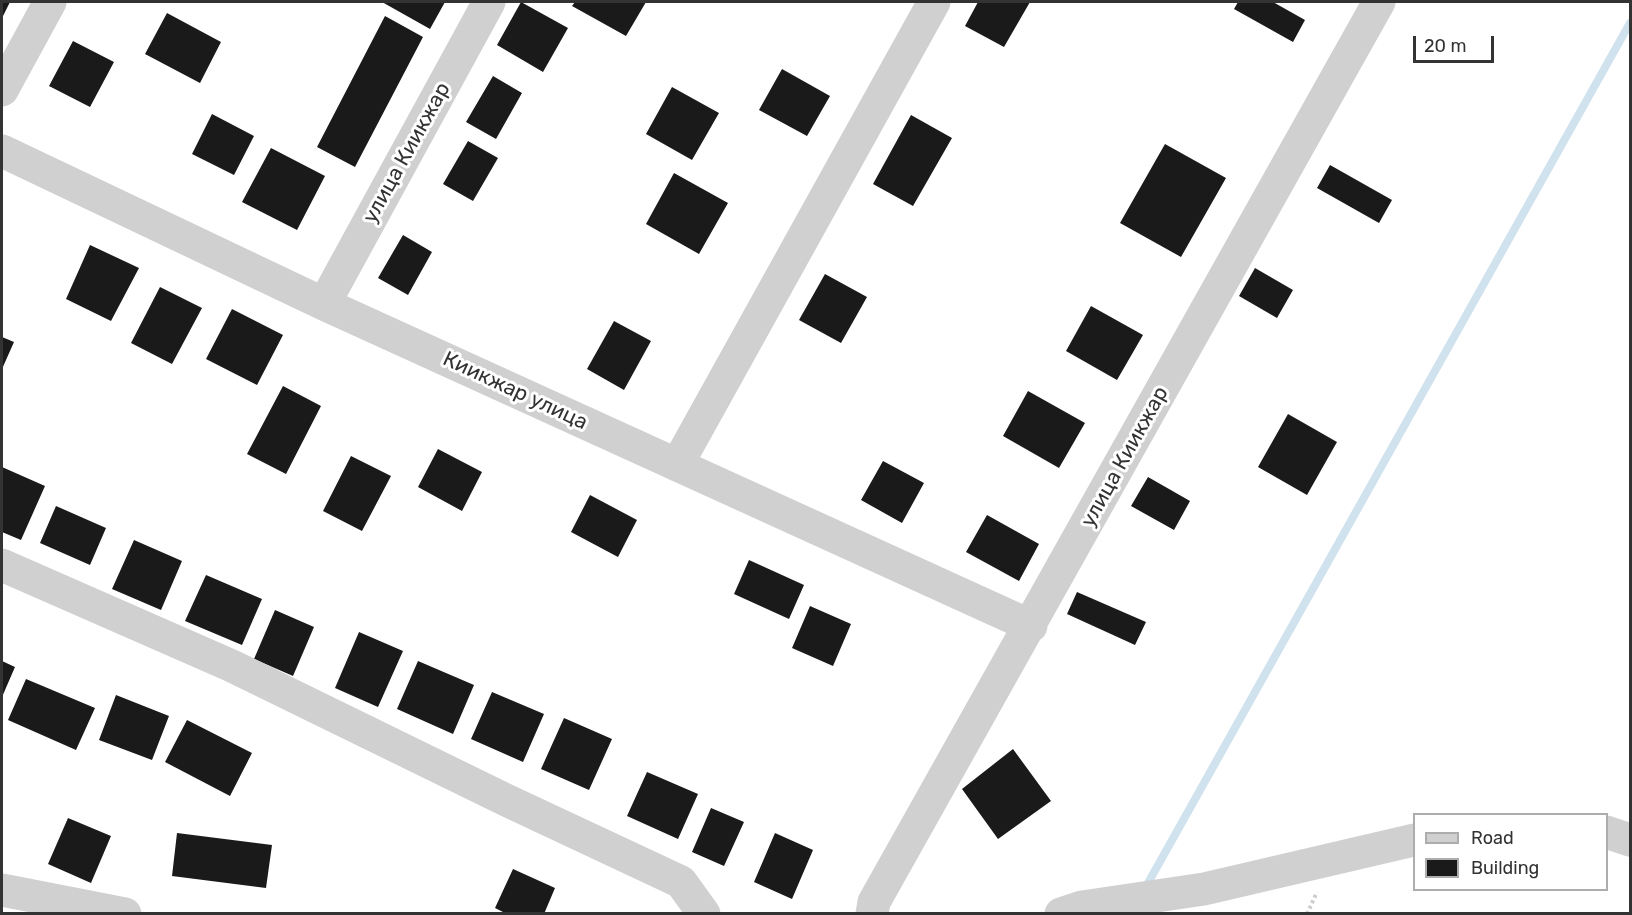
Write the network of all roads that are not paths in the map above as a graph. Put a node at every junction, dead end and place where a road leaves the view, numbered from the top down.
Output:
1 (50, 2) edge
2 (489, 2) edge
3 (934, 2) edge
4 (1379, 2) edge
5 (2, 90) edge
6 (2, 151) edge
7 (324, 304) junction
8 (677, 465) junction
9 (2, 565) edge
10 (1031, 626) junction
11 (1608, 833) edge
12 (1413, 840) edge
13 (1630, 840) edge
14 (2, 890) edge
15 (1071, 910) edge
16 (125, 914) edge
17 (704, 914) edge
18 (872, 914) edge

1 - 5 street
2 - 7 street, улица Киикжар
3 - 8 street
4 - 10 street, улица Киикжар
6 - 7 street, Киикжар улица
7 - 8 street, Киикжар улица
8 - 10 street, Киикжар улица
9 - 17 street
10 - 18 street, улица Киикжар
11 - 13 street
12 - 15 street
14 - 16 street

